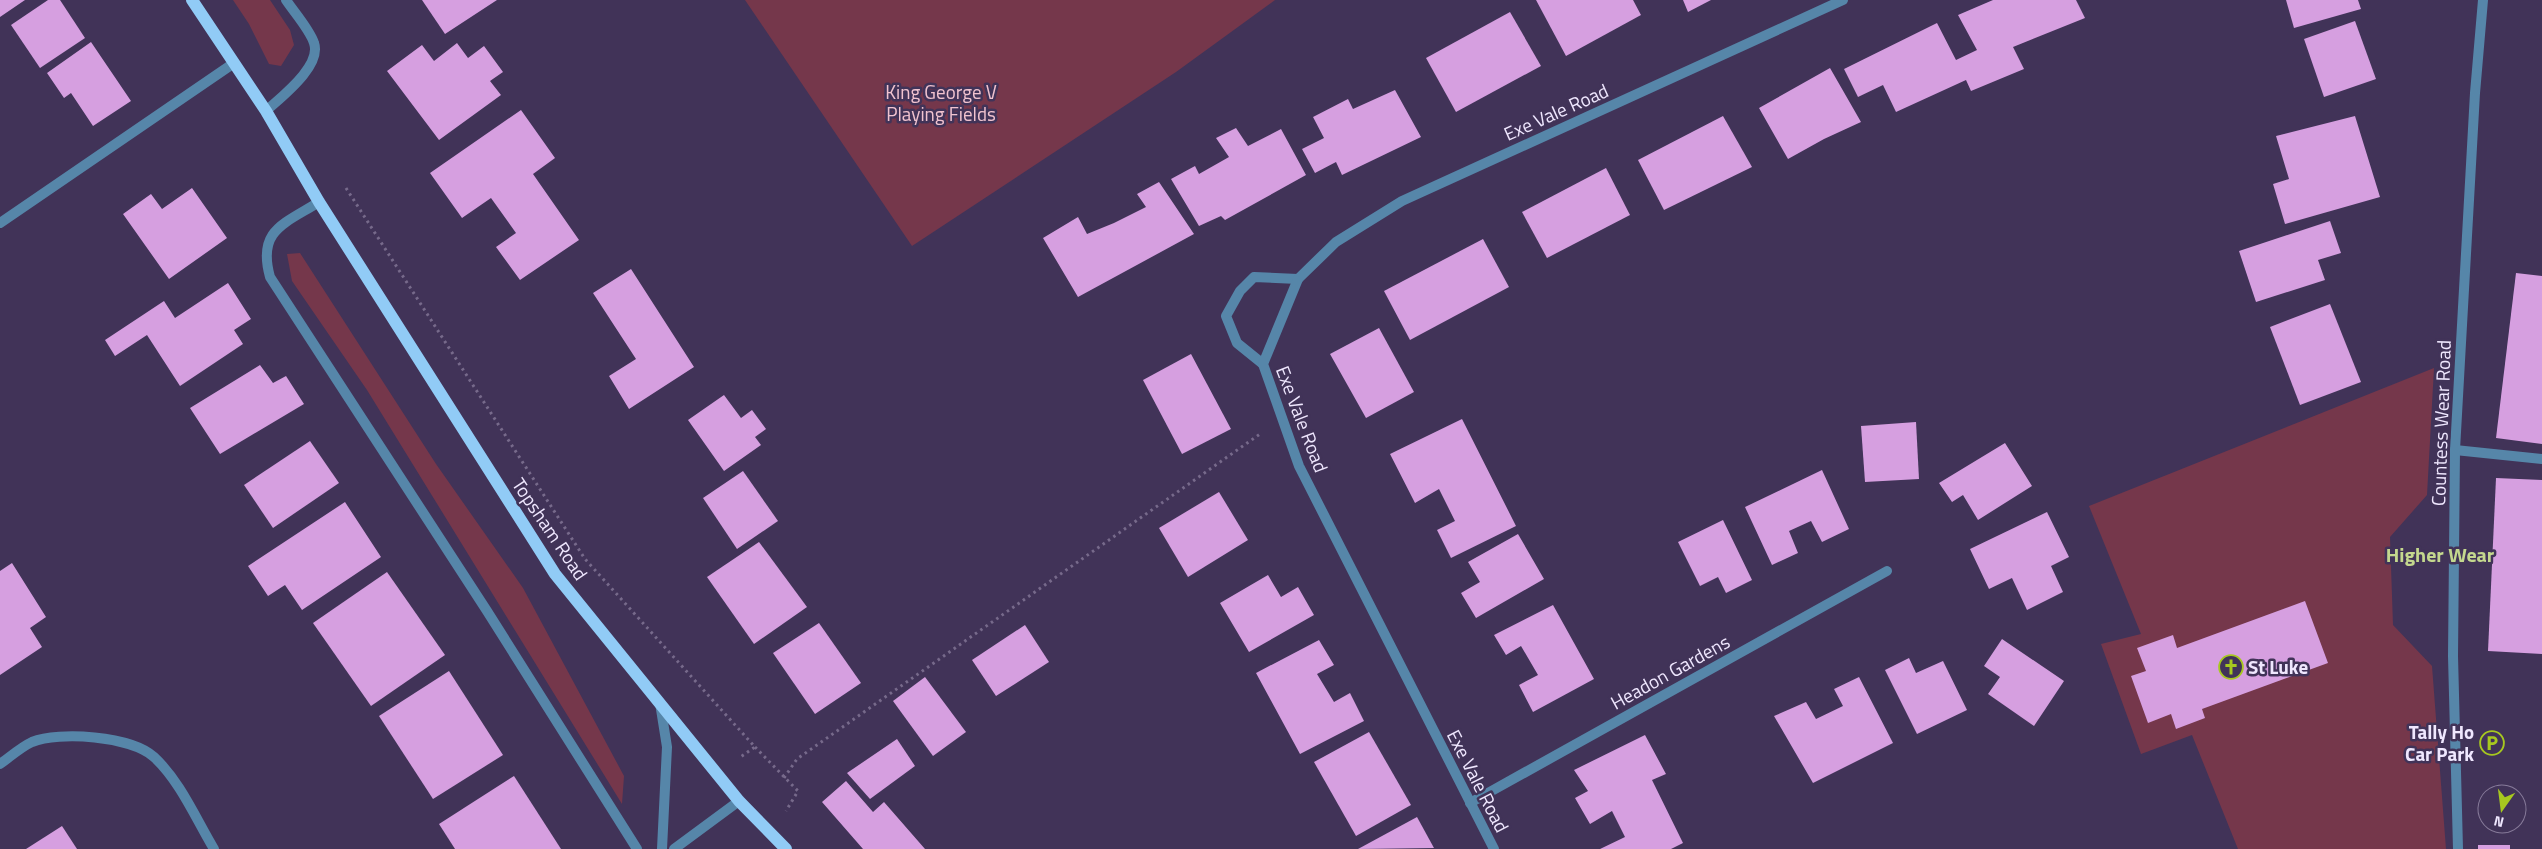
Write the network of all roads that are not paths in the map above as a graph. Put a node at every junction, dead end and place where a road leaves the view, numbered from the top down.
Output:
1 (192, 0) edge
2 (286, 0) edge
3 (1843, 0) edge
4 (2483, 0) edge
5 (234, 63) junction
6 (266, 110) junction
7 (319, 202) junction
8 (0, 223) edge
9 (1298, 279) junction
10 (1263, 364) junction
11 (2456, 450) junction
12 (2542, 459) edge
13 (1887, 571) dead end
14 (660, 703) junction
15 (0, 764) edge
16 (739, 801) junction
17 (1470, 803) junction
18 (214, 849) edge
19 (637, 849) edge
20 (662, 849) edge
21 (674, 849) edge
22 (786, 849) edge
23 (1494, 849) edge
24 (2458, 849) edge

1 - 5 main road, Topsham Road
2 - 6 street
3 - 9 street, Exe Vale Road
4 - 11 street, Countess Wear Road
5 - 6 main road, Topsham Road
5 - 8 street
6 - 7 main road, Topsham Road
7 - 14 main road, Topsham Road
7 - 19 street
9 - 10 street, Exe Vale Road
9 - 10 street
10 - 17 street, Exe Vale Road
11 - 12 street
11 - 24 street, Countess Wear Road
13 - 17 street, Headon Gardens
14 - 16 main road, Topsham Road
14 - 20 street
15 - 18 street
16 - 21 street
16 - 22 main road, Topsham Road
17 - 23 street, Exe Vale Road

